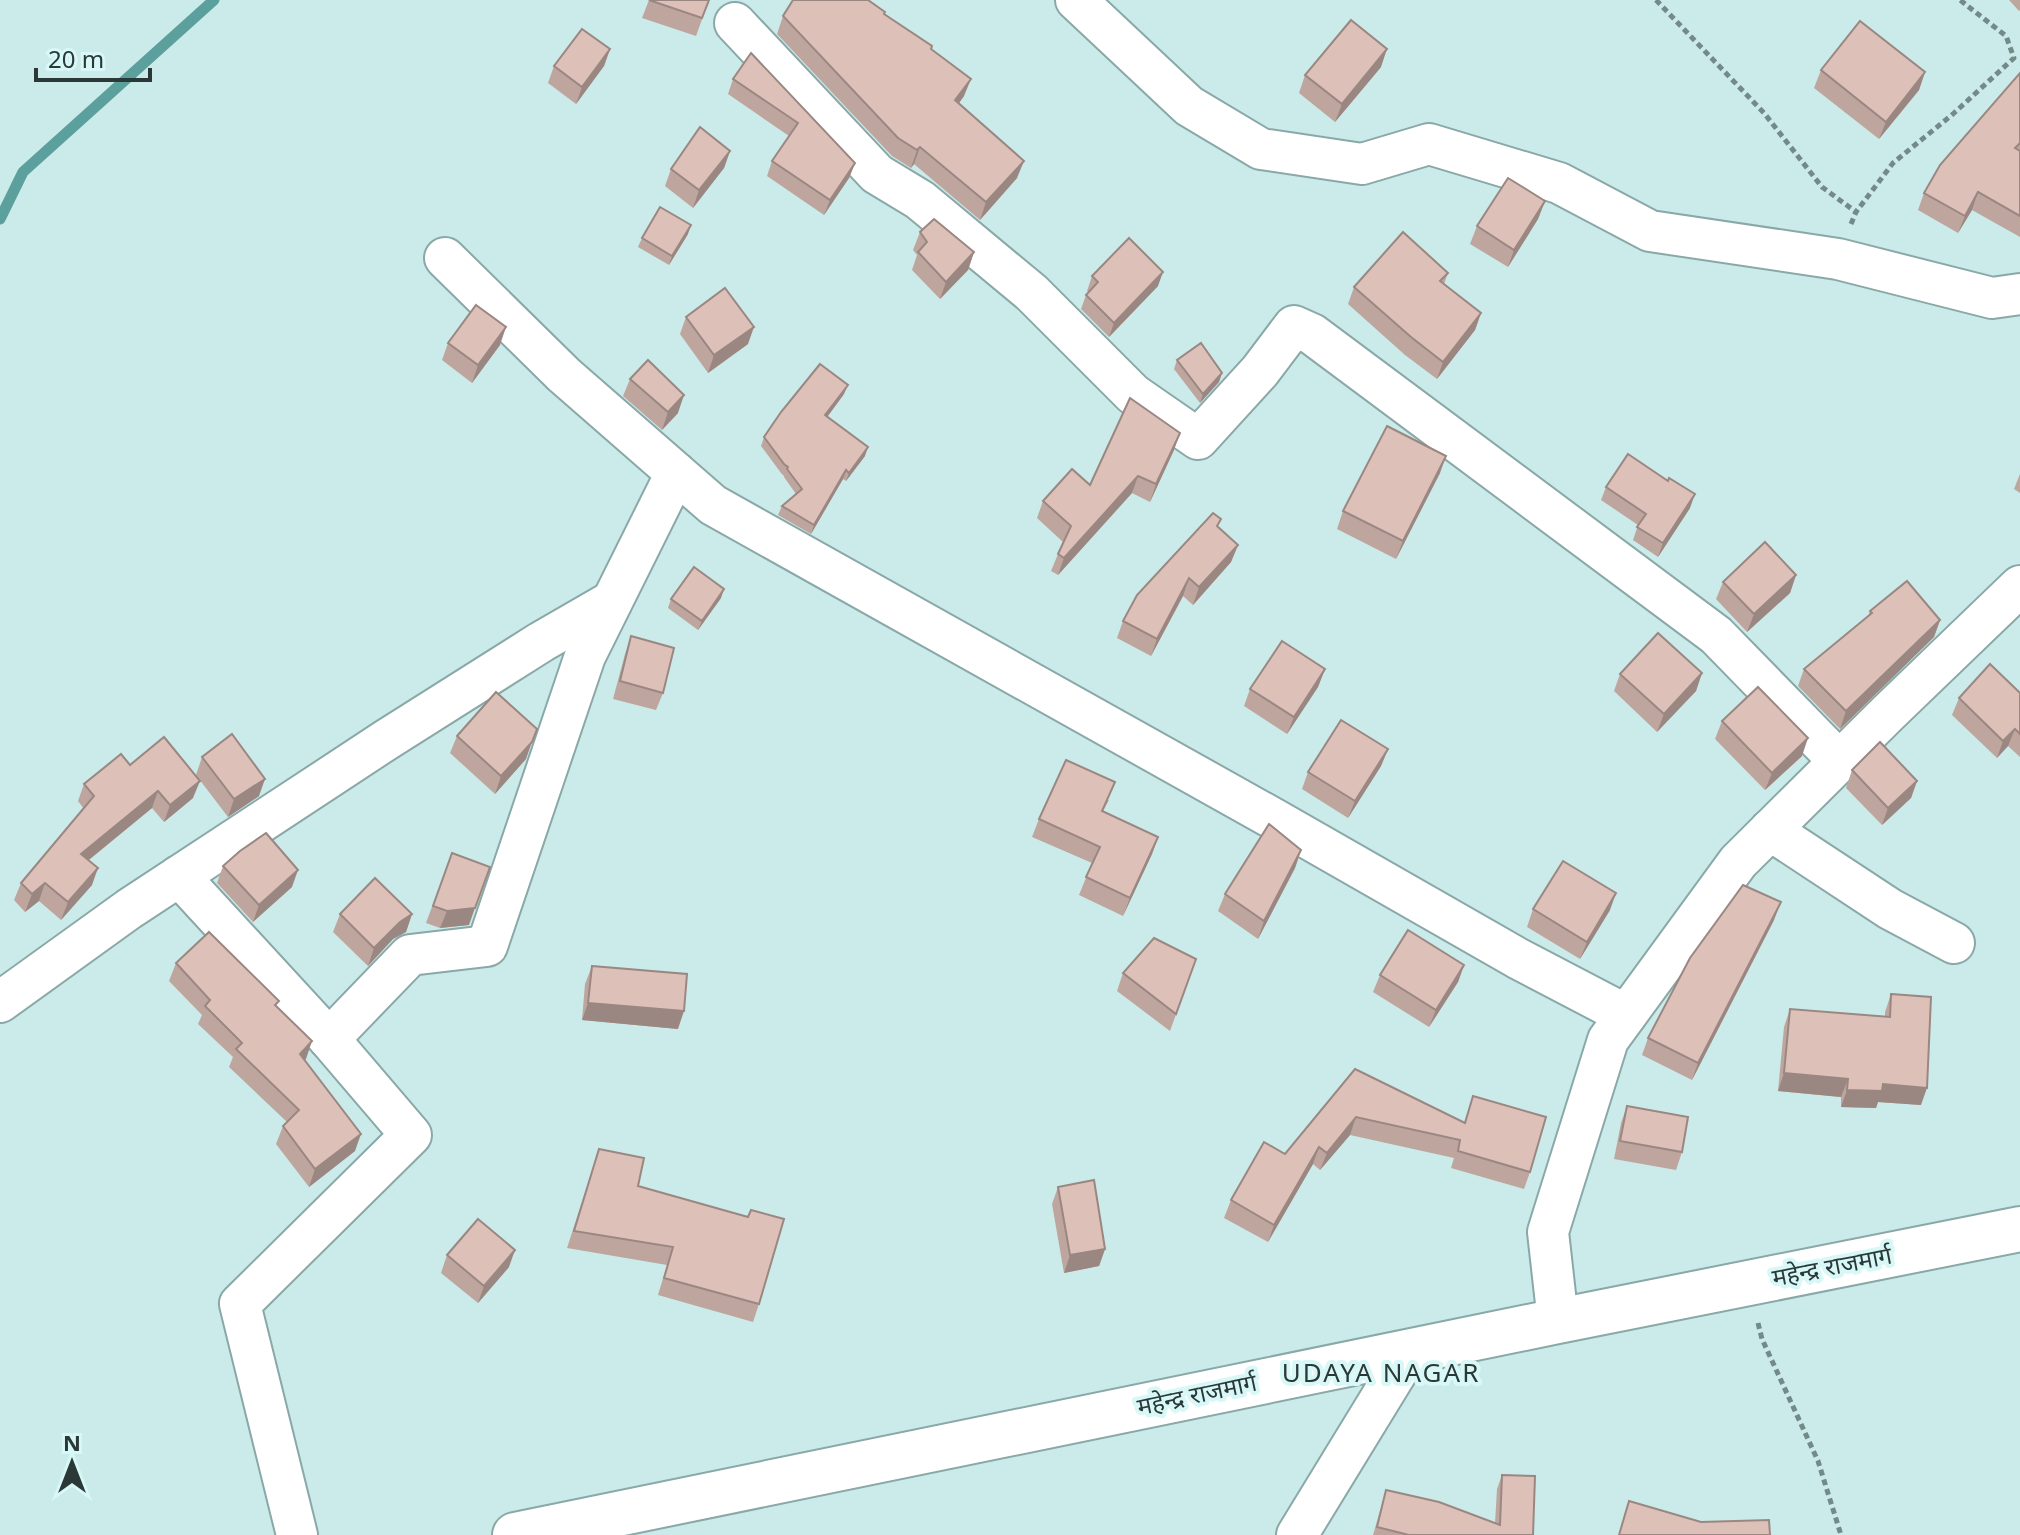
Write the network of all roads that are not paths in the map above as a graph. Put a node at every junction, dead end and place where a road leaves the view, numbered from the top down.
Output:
1 (1076, 0) edge
2 (735, 23) dead end
3 (445, 258) dead end
4 (2020, 294) edge
5 (676, 473) junction
6 (2020, 586) edge
7 (612, 601) junction
8 (1839, 761) junction
9 (1770, 830) junction
10 (179, 876) junction
11 (1954, 943) dead end
12 (0, 1002) edge
13 (1626, 1015) junction
14 (329, 1039) junction
15 (2020, 1229) edge
16 (1558, 1321) junction
17 (1409, 1352) junction
18 (297, 1535) edge
19 (515, 1535) edge
20 (1297, 1535) edge

1 - 4 street
2 - 8 street
3 - 5 street
5 - 7 street
5 - 13 street
6 - 8 street
7 - 10 street
7 - 14 street
8 - 9 street
9 - 11 street
9 - 13 street
10 - 12 street
10 - 14 street
13 - 16 street
14 - 18 street
15 - 16 highway, महेन्द्र राजमार्ग
16 - 17 highway, महेन्द्र राजमार्ग
17 - 19 highway, महेन्द्र राजमार्ग
17 - 20 street

